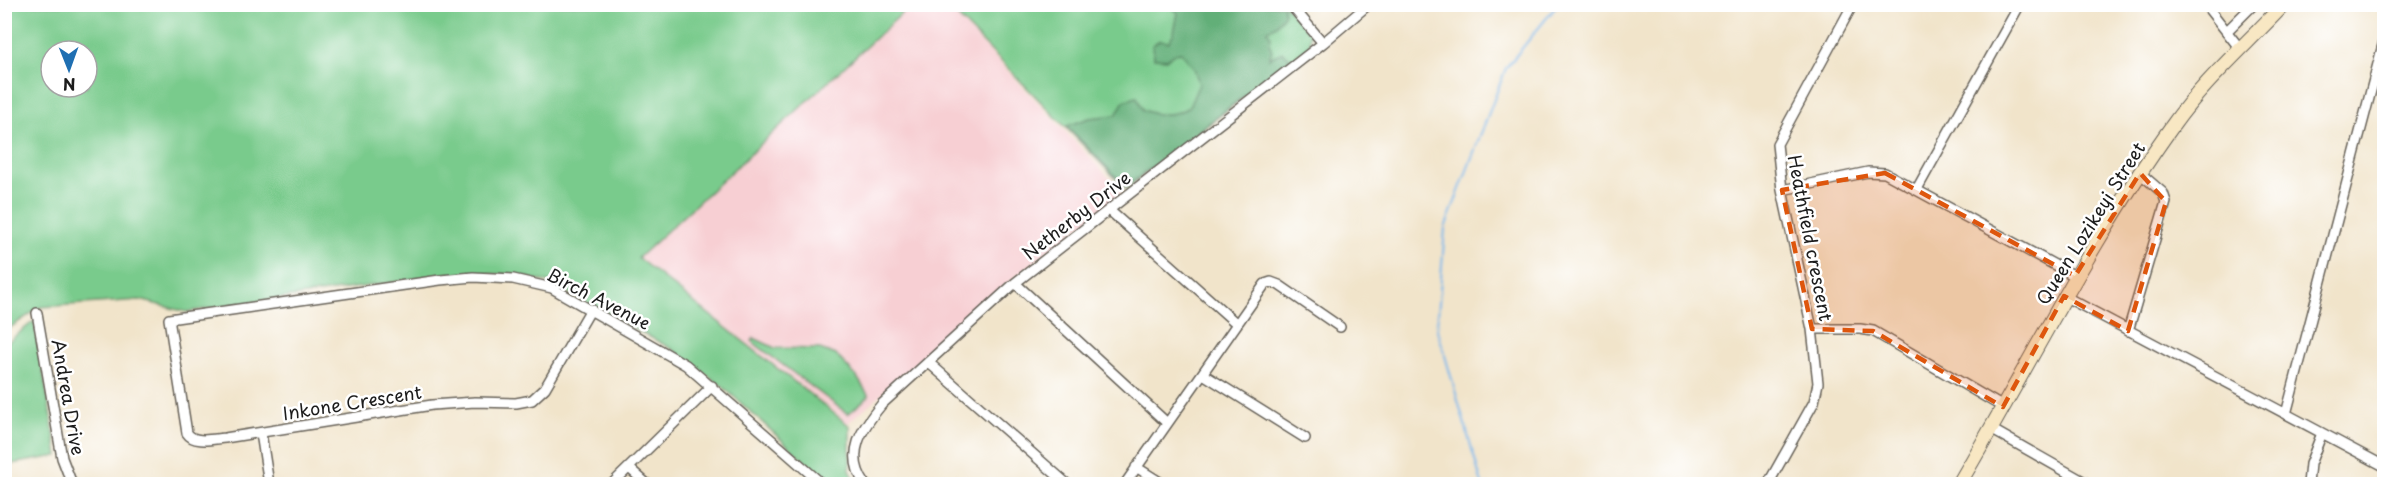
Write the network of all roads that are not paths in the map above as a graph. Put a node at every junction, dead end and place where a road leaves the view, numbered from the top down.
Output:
1 (1290, 4) edge
2 (1369, 4) edge
3 (1853, 4) edge
4 (2020, 4) edge
5 (2254, 4) edge
6 (2284, 4) edge
7 (2208, 6) edge
8 (2227, 31) junction
9 (2385, 41) edge
10 (1323, 43) junction
11 (2241, 50) junction
12 (2140, 173) junction
13 (1917, 189) junction
14 (1782, 190) junction
15 (1110, 210) junction
16 (2075, 276) junction
17 (1015, 283) junction
18 (2064, 296) junction
19 (591, 309) junction
20 (37, 313) dead end
21 (169, 319) joint
22 (1237, 324) junction
23 (1340, 327) dead end
24 (1812, 329) junction
25 (2128, 331) junction
26 (928, 362) junction
27 (1203, 374) junction
28 (712, 386) junction
29 (2003, 407) junction
30 (2286, 414) junction
31 (1167, 423) junction
32 (1991, 429) junction
33 (261, 433) junction
34 (2322, 434) junction
35 (1305, 438) dead end
36 (2385, 466) edge
37 (1136, 467) junction
38 (629, 468) junction
39 (72, 484) edge
40 (269, 484) edge
41 (612, 484) edge
42 (647, 484) edge
43 (822, 484) edge
44 (864, 484) edge
45 (1066, 484) edge
46 (1125, 484) edge
47 (1163, 484) edge
48 (1768, 484) edge
49 (1959, 484) edge
50 (2088, 484) edge
51 (2308, 484) edge

1 - 10 street
2 - 10 street, Netherby Drive
3 - 14 street, Heathfield crescent
4 - 13 street
5 - 8 street
6 - 11 main road, Queen Lozikeyi Street
7 - 8 street
8 - 11 street
9 - 30 street
10 - 15 street, Netherby Drive
11 - 12 main road, Queen Lozikeyi Street
12 - 16 main road, Queen Lozikeyi Street
12 - 25 street
13 - 14 street
13 - 16 street
14 - 24 street, Heathfield crescent
15 - 17 street, Netherby Drive
15 - 22 street
16 - 18 main road, Queen Lozikeyi Street
17 - 26 street, Netherby Drive
17 - 31 street
18 - 25 street
18 - 29 main road, Queen Lozikeyi Street
19 - 21 street, Birch Avenue
19 - 28 street, Birch Avenue
19 - 33 street, Inkone Crescent
20 - 39 street, Andrea Drive
21 - 33 street, Inkone Crescent
22 - 23 street
22 - 27 street
24 - 29 street
24 - 48 street, Heathfield crescent
25 - 30 street
26 - 44 street, Netherby Drive
26 - 45 street
27 - 31 street
27 - 35 street
28 - 38 street
28 - 43 street, Birch Avenue
29 - 32 main road, Queen Lozikeyi Street
30 - 34 street
31 - 37 street
32 - 49 main road, Queen Lozikeyi Street
32 - 50 street
33 - 40 street
34 - 36 street
34 - 51 street
37 - 46 street
37 - 47 street
38 - 41 street
38 - 42 street

